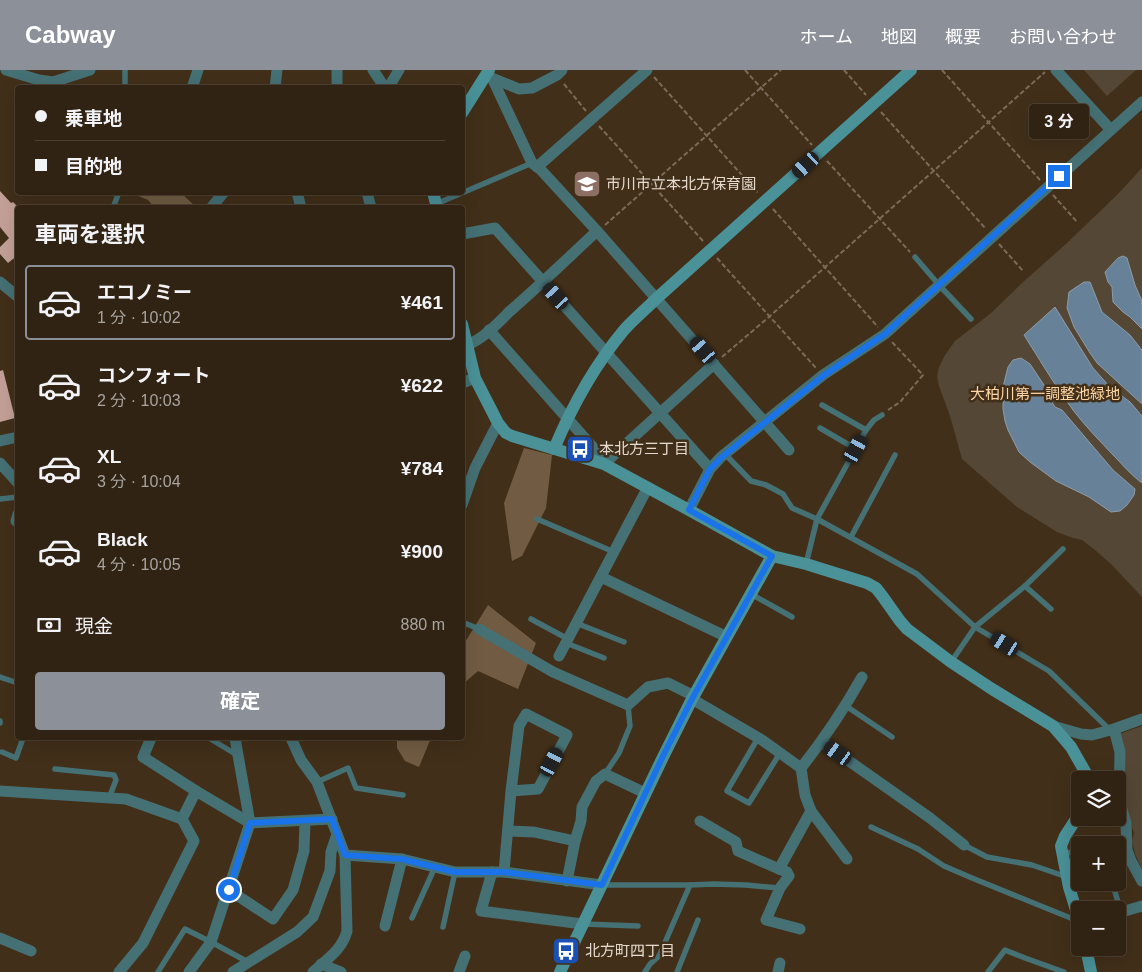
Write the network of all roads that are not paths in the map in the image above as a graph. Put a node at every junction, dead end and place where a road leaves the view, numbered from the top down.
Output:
1 (6, 70) edge
2 (90, 70) edge
3 (125, 70) edge
4 (198, 70) edge
5 (277, 70) edge
6 (337, 70) edge
7 (373, 70) edge
8 (399, 70) edge
9 (912, 70) edge
10 (1056, 70) edge
11 (560, 72) edge
12 (490, 74) edge
13 (651, 74) edge
14 (53, 85) edge
15 (125, 85) edge
16 (193, 85) edge
17 (275, 85) edge
18 (337, 85) edge
19 (384, 85) edge
20 (390, 85) edge
21 (1142, 102) edge
22 (465, 109) edge
23 (1111, 130) junction
24 (534, 165) junction
25 (465, 190) edge
26 (222, 195) edge
27 (452, 195) edge
28 (435, 201) edge
29 (213, 205) edge
30 (597, 231) junction
31 (465, 233) edge
32 (915, 258) road end
33 (0, 282) edge
34 (543, 282) junction
35 (939, 285) junction
36 (15, 295) edge
37 (657, 298) junction
38 (971, 319) dead end
39 (489, 330) junction
40 (465, 337) edge
41 (467, 345) junction
42 (606, 352) junction
43 (714, 364) junction
44 (475, 378) junction
45 (465, 382) edge
46 (822, 405) dead end
47 (660, 414) junction
48 (882, 415) road end
49 (567, 418) junction
50 (765, 422) junction
51 (498, 423) junction
52 (820, 428) dead end
53 (866, 430) junction
54 (15, 438) edge
55 (0, 441) edge
56 (554, 448) junction
57 (856, 449) junction
58 (789, 450) dead end
59 (725, 454) junction
60 (895, 454) dead end
61 (0, 462) edge
62 (605, 463) junction
63 (710, 469) junction
64 (15, 480) edge
65 (648, 488) junction
66 (465, 496) edge
67 (15, 497) edge
68 (0, 499) edge
69 (689, 510) junction
70 (537, 519) dead end
71 (817, 519) junction
72 (851, 537) junction
73 (1063, 549) dead end
74 (614, 552) junction
75 (772, 556) junction
76 (806, 564) junction
77 (601, 577) junction
78 (1025, 586) junction
79 (751, 594) junction
80 (1051, 609) dead end
81 (792, 617) dead end
82 (531, 619) dead end
83 (465, 623) edge
84 (576, 623) junction
85 (975, 627) junction
86 (480, 629) joint
87 (727, 637) junction
88 (567, 641) junction
89 (624, 642) dead end
90 (559, 656) dead end
91 (604, 658) dead end
92 (951, 662) junction
93 (862, 676) dead end
94 (0, 677) edge
95 (15, 682) edge
96 (693, 697) junction
97 (628, 705) junction
98 (846, 706) junction
99 (1142, 719) edge
100 (1053, 726) junction
101 (1112, 730) junction
102 (892, 737) dead end
103 (758, 738) junction
104 (22, 740) edge
105 (150, 740) edge
106 (212, 740) edge
107 (235, 740) edge
108 (292, 740) edge
109 (822, 742) junction
110 (2, 752) dead end
111 (780, 754) junction
112 (239, 756) junction
113 (801, 768) junction
114 (55, 770) dead end
115 (1084, 771) edge
116 (605, 774) junction
117 (317, 782) junction
118 (0, 791) edge
119 (196, 791) junction
120 (511, 792) junction
121 (646, 793) junction
122 (403, 795) dead end
123 (109, 798) junction
124 (810, 811) junction
125 (182, 819) junction
126 (332, 819) junction
127 (305, 821) junction
128 (700, 821) dead end
129 (250, 823) junction
130 (1072, 826) edge
131 (871, 827) dead end
132 (508, 831) junction
133 (337, 834) junction
134 (575, 841) junction
135 (964, 845) joint
136 (1071, 852) edge
137 (345, 855) junction
138 (1062, 855) junction
139 (847, 858) dead end
140 (402, 859) junction
141 (435, 867) junction
142 (778, 868) junction
143 (455, 872) junction
144 (492, 872) junction
145 (504, 872) junction
146 (567, 880) junction
147 (1142, 881) edge
148 (1068, 882) junction
149 (602, 885) junction
150 (690, 885) junction
151 (780, 888) junction
152 (229, 890) junction
153 (1074, 901) edge
154 (1142, 906) edge
155 (1126, 910) edge
156 (412, 918) dead end
157 (1071, 918) edge
158 (698, 920) dead end
159 (583, 924) junction
160 (385, 926) dead end
161 (638, 926) dead end
162 (443, 927) dead end
163 (800, 929) dead end
164 (0, 938) edge
165 (211, 942) junction
166 (31, 951) dead end
167 (465, 956) dead end
168 (1087, 956) edge
169 (248, 962) junction
170 (317, 968) edge
171 (119, 972) edge
172 (158, 972) edge
173 (189, 972) edge
174 (233, 972) edge
175 (341, 972) edge
176 (459, 972) edge
177 (560, 972) edge
178 (645, 972) edge
179 (677, 972) edge
180 (988, 972) edge
181 (1064, 972) edge
182 (1090, 972) edge

1 - 14 street
2 - 14 street
3 - 15 lane
4 - 16 street
5 - 17 street
6 - 18 street
7 - 19 street
8 - 20 street
9 - 37 street
10 - 23 street
11 - 12 street
12 - 22 street
12 - 24 street
13 - 24 street
21 - 23 street
23 - 35 street
24 - 25 lane
24 - 30 street
26 - 29 street
27 - 28 lane
30 - 34 street
30 - 37 street
31 - 34 street
32 - 35 lane
33 - 36 street
34 - 39 street
34 - 42 street
35 - 38 lane
35 - 50 street
37 - 42 street
37 - 43 street
39 - 41 street
39 - 49 street
40 - 41 street
41 - 44 street
42 - 47 street
42 - 49 street
43 - 47 street
43 - 50 street
44 - 45 street
44 - 51 street
46 - 53 lane
47 - 62 street
47 - 63 street
48 - 53 lane
49 - 56 street
49 - 62 street
50 - 58 street
50 - 59 street
51 - 56 street
51 - 66 street
52 - 57 lane
53 - 57 lane
54 - 55 street
56 - 62 street
57 - 71 lane
59 - 63 street
59 - 71 lane
60 - 72 lane
61 - 64 street
62 - 65 street
63 - 69 street
65 - 69 street
65 - 74 street
67 - 68 lane
69 - 75 street
70 - 74 lane
71 - 72 lane
71 - 76 lane
72 - 85 lane
73 - 78 lane
74 - 77 street
75 - 76 street
75 - 79 street
76 - 92 street
77 - 84 street
77 - 87 street
78 - 80 lane
78 - 85 lane
79 - 81 lane
79 - 87 street
82 - 88 lane
83 - 86 lane
84 - 88 street
84 - 89 lane
85 - 92 lane
85 - 101 lane
86 - 97 street
87 - 96 street
88 - 90 street
88 - 91 lane
92 - 100 street
93 - 98 street
94 - 95 lane
96 - 97 street
96 - 103 street
96 - 121 street
97 - 116 lane
98 - 102 lane
98 - 109 street
99 - 101 street
100 - 101 street
100 - 115 street
101 - 147 street
103 - 111 street
103 - 111 lane
104 - 110 lane
105 - 119 street
106 - 112 lane
107 - 112 street
108 - 117 street
109 - 113 street
109 - 135 street
111 - 113 street
112 - 129 street
113 - 124 street
114 - 123 lane
116 - 121 street
116 - 134 street
117 - 122 lane
117 - 126 street
118 - 123 street
119 - 125 street
119 - 129 street
120 - 120 street
120 - 132 street
121 - 149 street
123 - 125 street
124 - 139 street
124 - 142 street
125 - 171 street
126 - 127 street
126 - 133 street
127 - 129 street
127 - 152 street
128 - 142 street
129 - 152 street
130 - 138 street
131 - 157 lane
132 - 134 street
132 - 145 street
133 - 137 street
133 - 169 street
134 - 146 street
135 - 148 lane
136 - 138 lane
137 - 140 street
137 - 170 street
138 - 148 street
140 - 141 street
140 - 160 street
141 - 143 street
141 - 156 lane
142 - 151 street
143 - 144 street
143 - 162 lane
144 - 145 street
144 - 159 street
145 - 146 street
146 - 149 street
148 - 153 street
149 - 150 lane
149 - 159 street
150 - 151 lane
150 - 178 lane
151 - 163 street
152 - 165 street
154 - 155 street
158 - 179 lane
159 - 161 lane
159 - 177 street
164 - 166 street
165 - 169 lane
165 - 172 lane
165 - 173 street
167 - 176 street
168 - 182 street
169 - 174 street
170 - 175 street
180 - 181 lane

